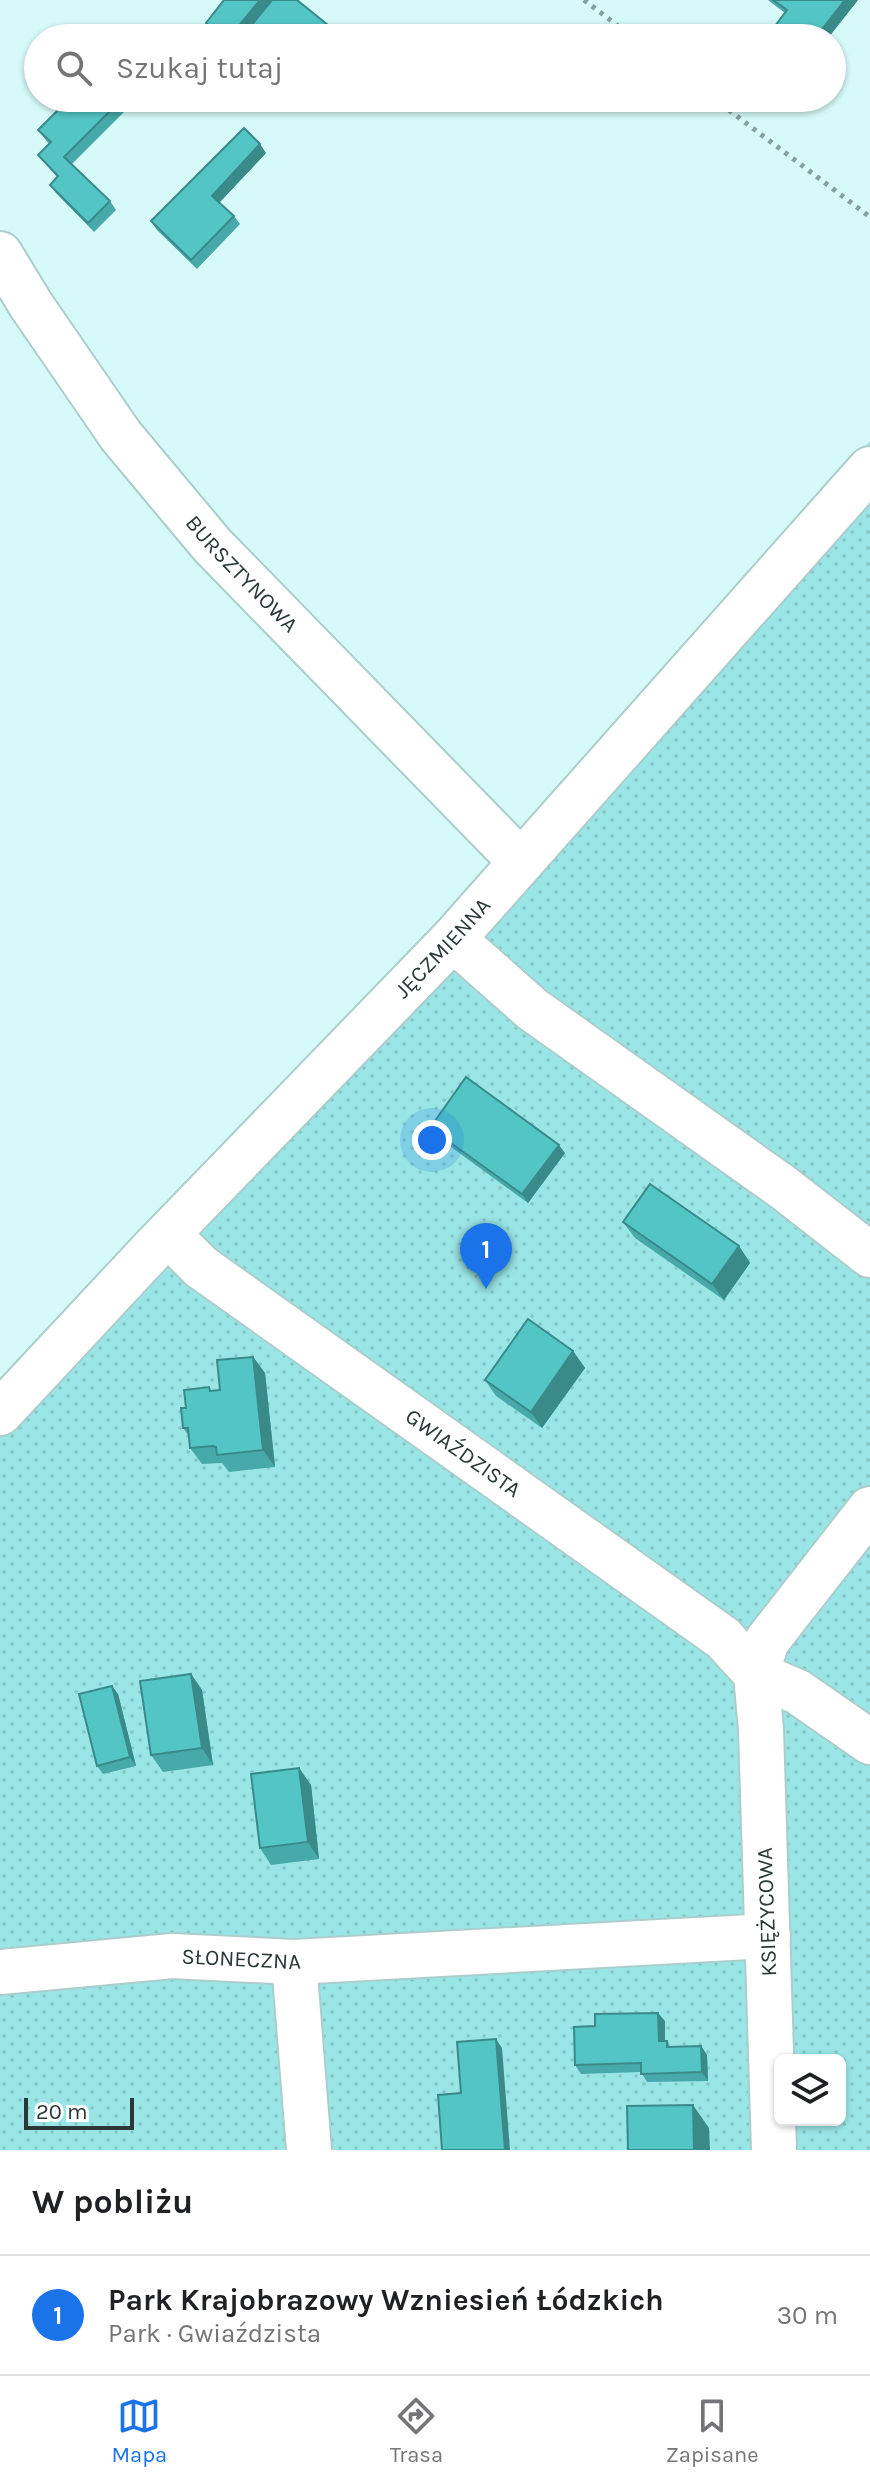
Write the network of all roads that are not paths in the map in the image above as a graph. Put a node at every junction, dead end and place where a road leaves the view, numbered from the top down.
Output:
1 (0, 254) edge
2 (870, 469) edge
3 (521, 862) junction
4 (453, 939) junction
5 (168, 1234) junction
6 (870, 1255) edge
7 (0, 1413) edge
8 (870, 1509) edge
9 (756, 1674) junction
10 (870, 1742) edge
11 (768, 1936) junction
12 (294, 1962) junction
13 (0, 1972) edge
14 (309, 2150) edge
15 (774, 2150) edge

1 - 3 street, BURSZTYNOWA
2 - 3 street, JĘCZMIENNA
3 - 4 street, JĘCZMIENNA
4 - 5 street, JĘCZMIENNA
4 - 6 street
5 - 7 street, JĘCZMIENNA
5 - 9 street, GWIAŹDZISTA
8 - 9 street
9 - 10 street
9 - 11 street, KSIĘŻYCOWA
11 - 12 street
11 - 15 street, KSIĘŻYCOWA
12 - 13 street, SŁONECZNA
12 - 14 street, SŁONECZNA

